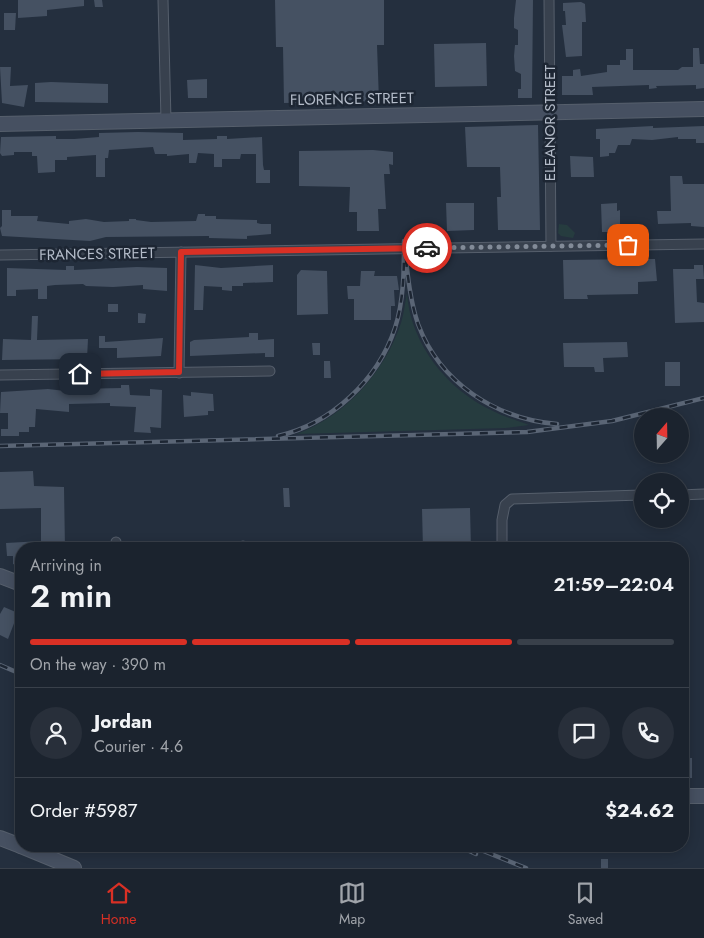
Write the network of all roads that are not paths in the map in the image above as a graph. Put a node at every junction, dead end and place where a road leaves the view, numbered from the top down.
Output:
1 (163, 0) edge
2 (549, 0) edge
3 (704, 109) edge
4 (550, 111) junction
5 (166, 120) junction
6 (0, 124) edge
7 (704, 244) edge
8 (551, 246) junction
9 (181, 252) junction
10 (0, 255) edge
11 (270, 371) dead end
12 (179, 372) junction
13 (0, 375) edge
14 (704, 494) edge
15 (634, 495) edge
16 (689, 495) edge
17 (502, 542) edge
18 (0, 576) edge
19 (15, 582) edge
20 (689, 796) edge
21 (704, 796) edge
22 (0, 838) edge
23 (15, 844) edge
24 (31, 852) edge
25 (50, 863) edge
26 (74, 868) edge

1 - 5 street
2 - 4 street, ELEANOR STREET
3 - 4 main road, FLORENCE STREET
4 - 5 main road, FLORENCE STREET
4 - 8 street, ELEANOR STREET
5 - 6 main road, FLORENCE STREET
7 - 8 street, FRANCES STREET
8 - 9 street, FRANCES STREET
9 - 10 street, FRANCES STREET
9 - 12 street
11 - 12 street
12 - 13 street
14 - 16 street
15 - 17 street
18 - 19 main road
20 - 21 main road
22 - 23 main road
24 - 25 main road
25 - 26 main road

